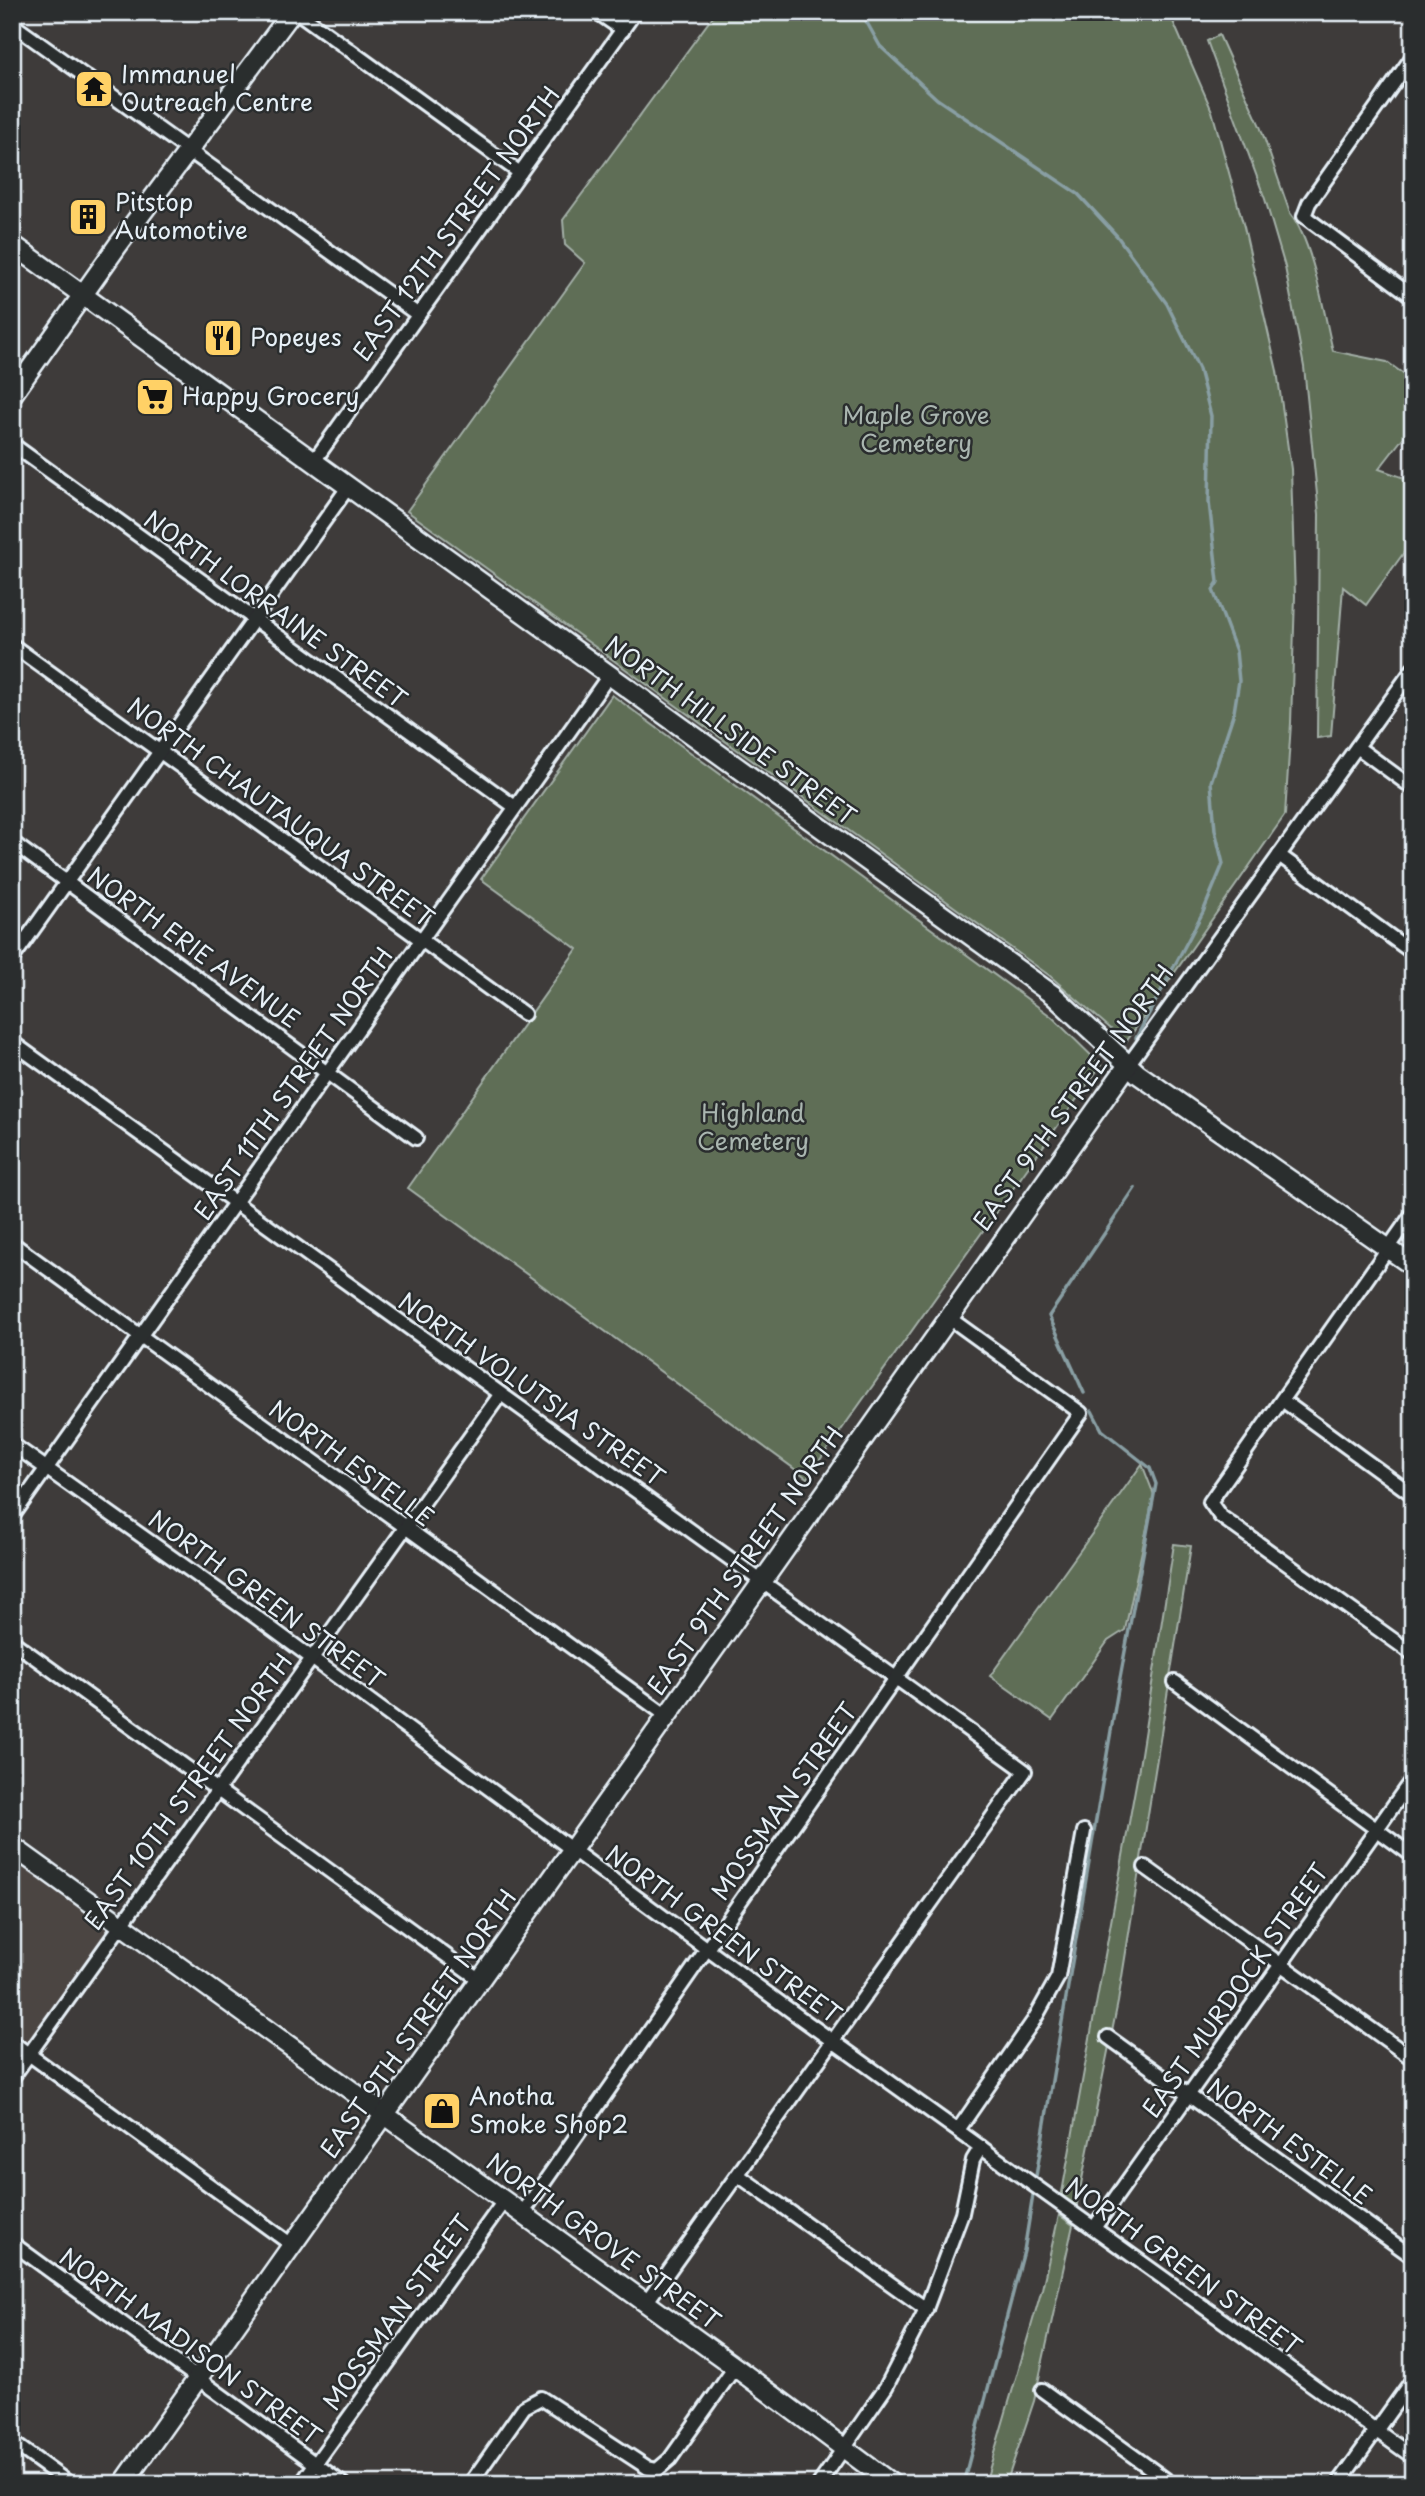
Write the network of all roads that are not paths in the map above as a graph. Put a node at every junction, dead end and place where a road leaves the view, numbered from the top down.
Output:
1 (295, 12) edge
2 (597, 12) edge
3 (635, 12) edge
4 (12, 24) edge
5 (622, 30) junction
6 (1413, 56) edge
7 (189, 148) junction
8 (520, 173) junction
9 (12, 244) edge
10 (82, 297) junction
11 (1413, 297) edge
12 (417, 314) junction
13 (12, 396) edge
14 (12, 444) edge
15 (314, 461) junction
16 (349, 486) junction
17 (254, 621) junction
18 (12, 645) edge
19 (1413, 669) edge
20 (610, 674) junction
21 (1357, 747) junction
22 (160, 751) junction
23 (1413, 788) edge
24 (515, 807) junction
25 (12, 842) edge
26 (1279, 855) junction
27 (67, 882) junction
28 (420, 941) junction
29 (1413, 953) edge
30 (12, 959) edge
31 (524, 1014) dead end
32 (12, 1042) edge
33 (1128, 1065) junction
34 (327, 1073) junction
35 (416, 1138) dead end
36 (236, 1204) junction
37 (1413, 1213) edge
38 (12, 1243) edge
39 (1388, 1249) junction
40 (1413, 1266) edge
41 (948, 1317) junction
42 (140, 1336) junction
43 (500, 1395) junction
44 (1282, 1400) junction
45 (12, 1444) edge
46 (47, 1468) junction
47 (1413, 1495) edge
48 (12, 1517) edge
49 (404, 1528) junction
50 (764, 1580) junction
51 (12, 1641) edge
52 (1413, 1654) edge
53 (311, 1658) junction
54 (897, 1678) junction
55 (1175, 1682) dead end
56 (667, 1716) junction
57 (1413, 1778) edge
58 (215, 1790) junction
59 (1376, 1830) junction
60 (1083, 1837) dead end
61 (12, 1846) edge
62 (572, 1850) junction
63 (1413, 1856) edge
64 (1145, 1867) dead end
65 (120, 1924) junction
66 (707, 1950) junction
67 (1281, 1964) junction
68 (480, 1980) junction
69 (1108, 2036) dead end
70 (12, 2042) edge
71 (833, 2042) junction
72 (29, 2054) junction
73 (1413, 2059) edge
74 (12, 2078) edge
75 (1188, 2095) junction
76 (384, 2115) junction
77 (958, 2130) junction
78 (981, 2147) junction
79 (738, 2175) junction
80 (504, 2201) junction
81 (522, 2214) junction
82 (1094, 2228) junction
83 (12, 2243) edge
84 (292, 2245) junction
85 (1413, 2257) edge
86 (646, 2303) junction
87 (926, 2309) junction
88 (735, 2367) junction
89 (1413, 2379) edge
90 (197, 2380) junction
91 (1042, 2390) dead end
92 (1376, 2431) junction
93 (12, 2442) edge
94 (844, 2449) junction
95 (1413, 2457) edge
96 (315, 2464) junction
97 (70, 2484) edge
98 (123, 2484) edge
99 (301, 2484) edge
100 (342, 2484) edge
101 (470, 2484) edge
102 (819, 2484) edge
103 (892, 2484) edge
104 (1172, 2484) edge
105 (1338, 2484) edge

1 - 7 street
1 - 8 street
2 - 5 street
3 - 5 street, EAST 12TH STREET NORTH
4 - 7 street
5 - 8 street, EAST 12TH STREET NORTH
6 - 11 street
7 - 10 street
7 - 12 street
8 - 12 street, EAST 12TH STREET NORTH
9 - 10 street, NORTH HILLSIDE STREET
10 - 13 street
10 - 15 street, NORTH HILLSIDE STREET
12 - 15 street, EAST 12TH STREET NORTH
14 - 17 street, NORTH LORRAINE STREET
15 - 16 street, NORTH HILLSIDE STREET
16 - 17 street
16 - 20 street, NORTH HILLSIDE STREET
17 - 22 street
17 - 24 street, NORTH LORRAINE STREET
18 - 22 street, NORTH CHAUTAUQUA STREET
19 - 21 street, EAST 9TH STREET NORTH
20 - 24 street, EAST 11TH STREET NORTH
20 - 33 street, NORTH HILLSIDE STREET
21 - 23 street
21 - 26 street, EAST 9TH STREET NORTH
22 - 27 street
22 - 28 street, NORTH CHAUTAUQUA STREET
24 - 28 street, EAST 11TH STREET NORTH
25 - 27 street, NORTH ERIE AVENUE
26 - 29 street
26 - 33 street, EAST 9TH STREET NORTH
27 - 30 street
27 - 34 street, NORTH ERIE AVENUE
28 - 31 street, NORTH CHAUTAUQUA STREET
28 - 34 street, EAST 11TH STREET NORTH
32 - 36 street, NORTH VOLUTSIA STREET
33 - 39 street, NORTH HILLSIDE STREET
33 - 41 street, EAST 9TH STREET NORTH
34 - 35 street, NORTH ERIE AVENUE
34 - 36 street, EAST 11TH STREET NORTH
36 - 42 street, EAST 11TH STREET NORTH
36 - 43 street, NORTH VOLUTSIA STREET
37 - 39 street
38 - 42 street, NORTH ESTELLE
39 - 40 street, NORTH HILLSIDE STREET
39 - 44 street
41 - 50 street, EAST 9TH STREET NORTH
41 - 54 street, MOSSMAN STREET
42 - 46 street, EAST 11TH STREET NORTH
42 - 49 street, NORTH ESTELLE
43 - 49 street, EAST 10TH STREET NORTH
43 - 50 street, NORTH VOLUTSIA STREET
44 - 47 street
44 - 52 street
45 - 46 street, NORTH GREEN STREET
46 - 48 street, EAST 11TH STREET NORTH
46 - 53 street, NORTH GREEN STREET
49 - 53 street, EAST 10TH STREET NORTH
49 - 56 street, NORTH ESTELLE
50 - 54 street, NORTH VOLUTSIA STREET
50 - 56 street, EAST 9TH STREET NORTH
51 - 58 street
53 - 58 street, EAST 10TH STREET NORTH
53 - 62 street, NORTH GREEN STREET
54 - 66 street, MOSSMAN STREET
54 - 71 street, NORTH VOLUTSIA STREET
55 - 59 street
56 - 62 street, EAST 9TH STREET NORTH
57 - 59 street, EAST MURDOCK STREET
58 - 65 street, EAST 10TH STREET NORTH
58 - 68 street
59 - 63 street
59 - 67 street, EAST MURDOCK STREET
60 - 77 street
61 - 65 street, NORTH GROVE STREET
62 - 66 street, NORTH GREEN STREET
62 - 68 street, EAST 9TH STREET NORTH
64 - 67 street
65 - 72 street, EAST 10TH STREET NORTH
65 - 76 street, NORTH GROVE STREET
66 - 71 street, NORTH GREEN STREET
66 - 81 street, MOSSMAN STREET
67 - 73 street
67 - 75 street, EAST MURDOCK STREET
68 - 76 street, EAST 9TH STREET NORTH
69 - 75 street, NORTH ESTELLE
70 - 72 street
71 - 77 street, NORTH GREEN STREET
71 - 79 street
72 - 74 street, EAST 10TH STREET NORTH
72 - 84 street
75 - 82 street, EAST MURDOCK STREET
75 - 85 street, NORTH ESTELLE
76 - 80 street, NORTH GROVE STREET
76 - 84 street, EAST 9TH STREET NORTH
77 - 78 street, NORTH GREEN STREET
78 - 82 street, NORTH GREEN STREET
78 - 87 street
79 - 86 street
79 - 87 street
80 - 81 street, NORTH GROVE STREET
80 - 96 street, MOSSMAN STREET
81 - 86 street, NORTH GROVE STREET
82 - 92 street, NORTH GREEN STREET
83 - 90 street, NORTH MADISON STREET
84 - 90 street, EAST 9TH STREET NORTH
86 - 88 street, NORTH GROVE STREET
87 - 94 street
88 - 94 street, NORTH GROVE STREET
88 - 101 street
89 - 92 street
90 - 96 street, NORTH MADISON STREET
90 - 98 street, EAST 9TH STREET NORTH
91 - 104 street
92 - 95 street, NORTH GREEN STREET
92 - 105 street
93 - 97 street
94 - 102 street
94 - 103 street, NORTH GROVE STREET
96 - 99 street, MOSSMAN STREET
96 - 100 street, NORTH MADISON STREET

